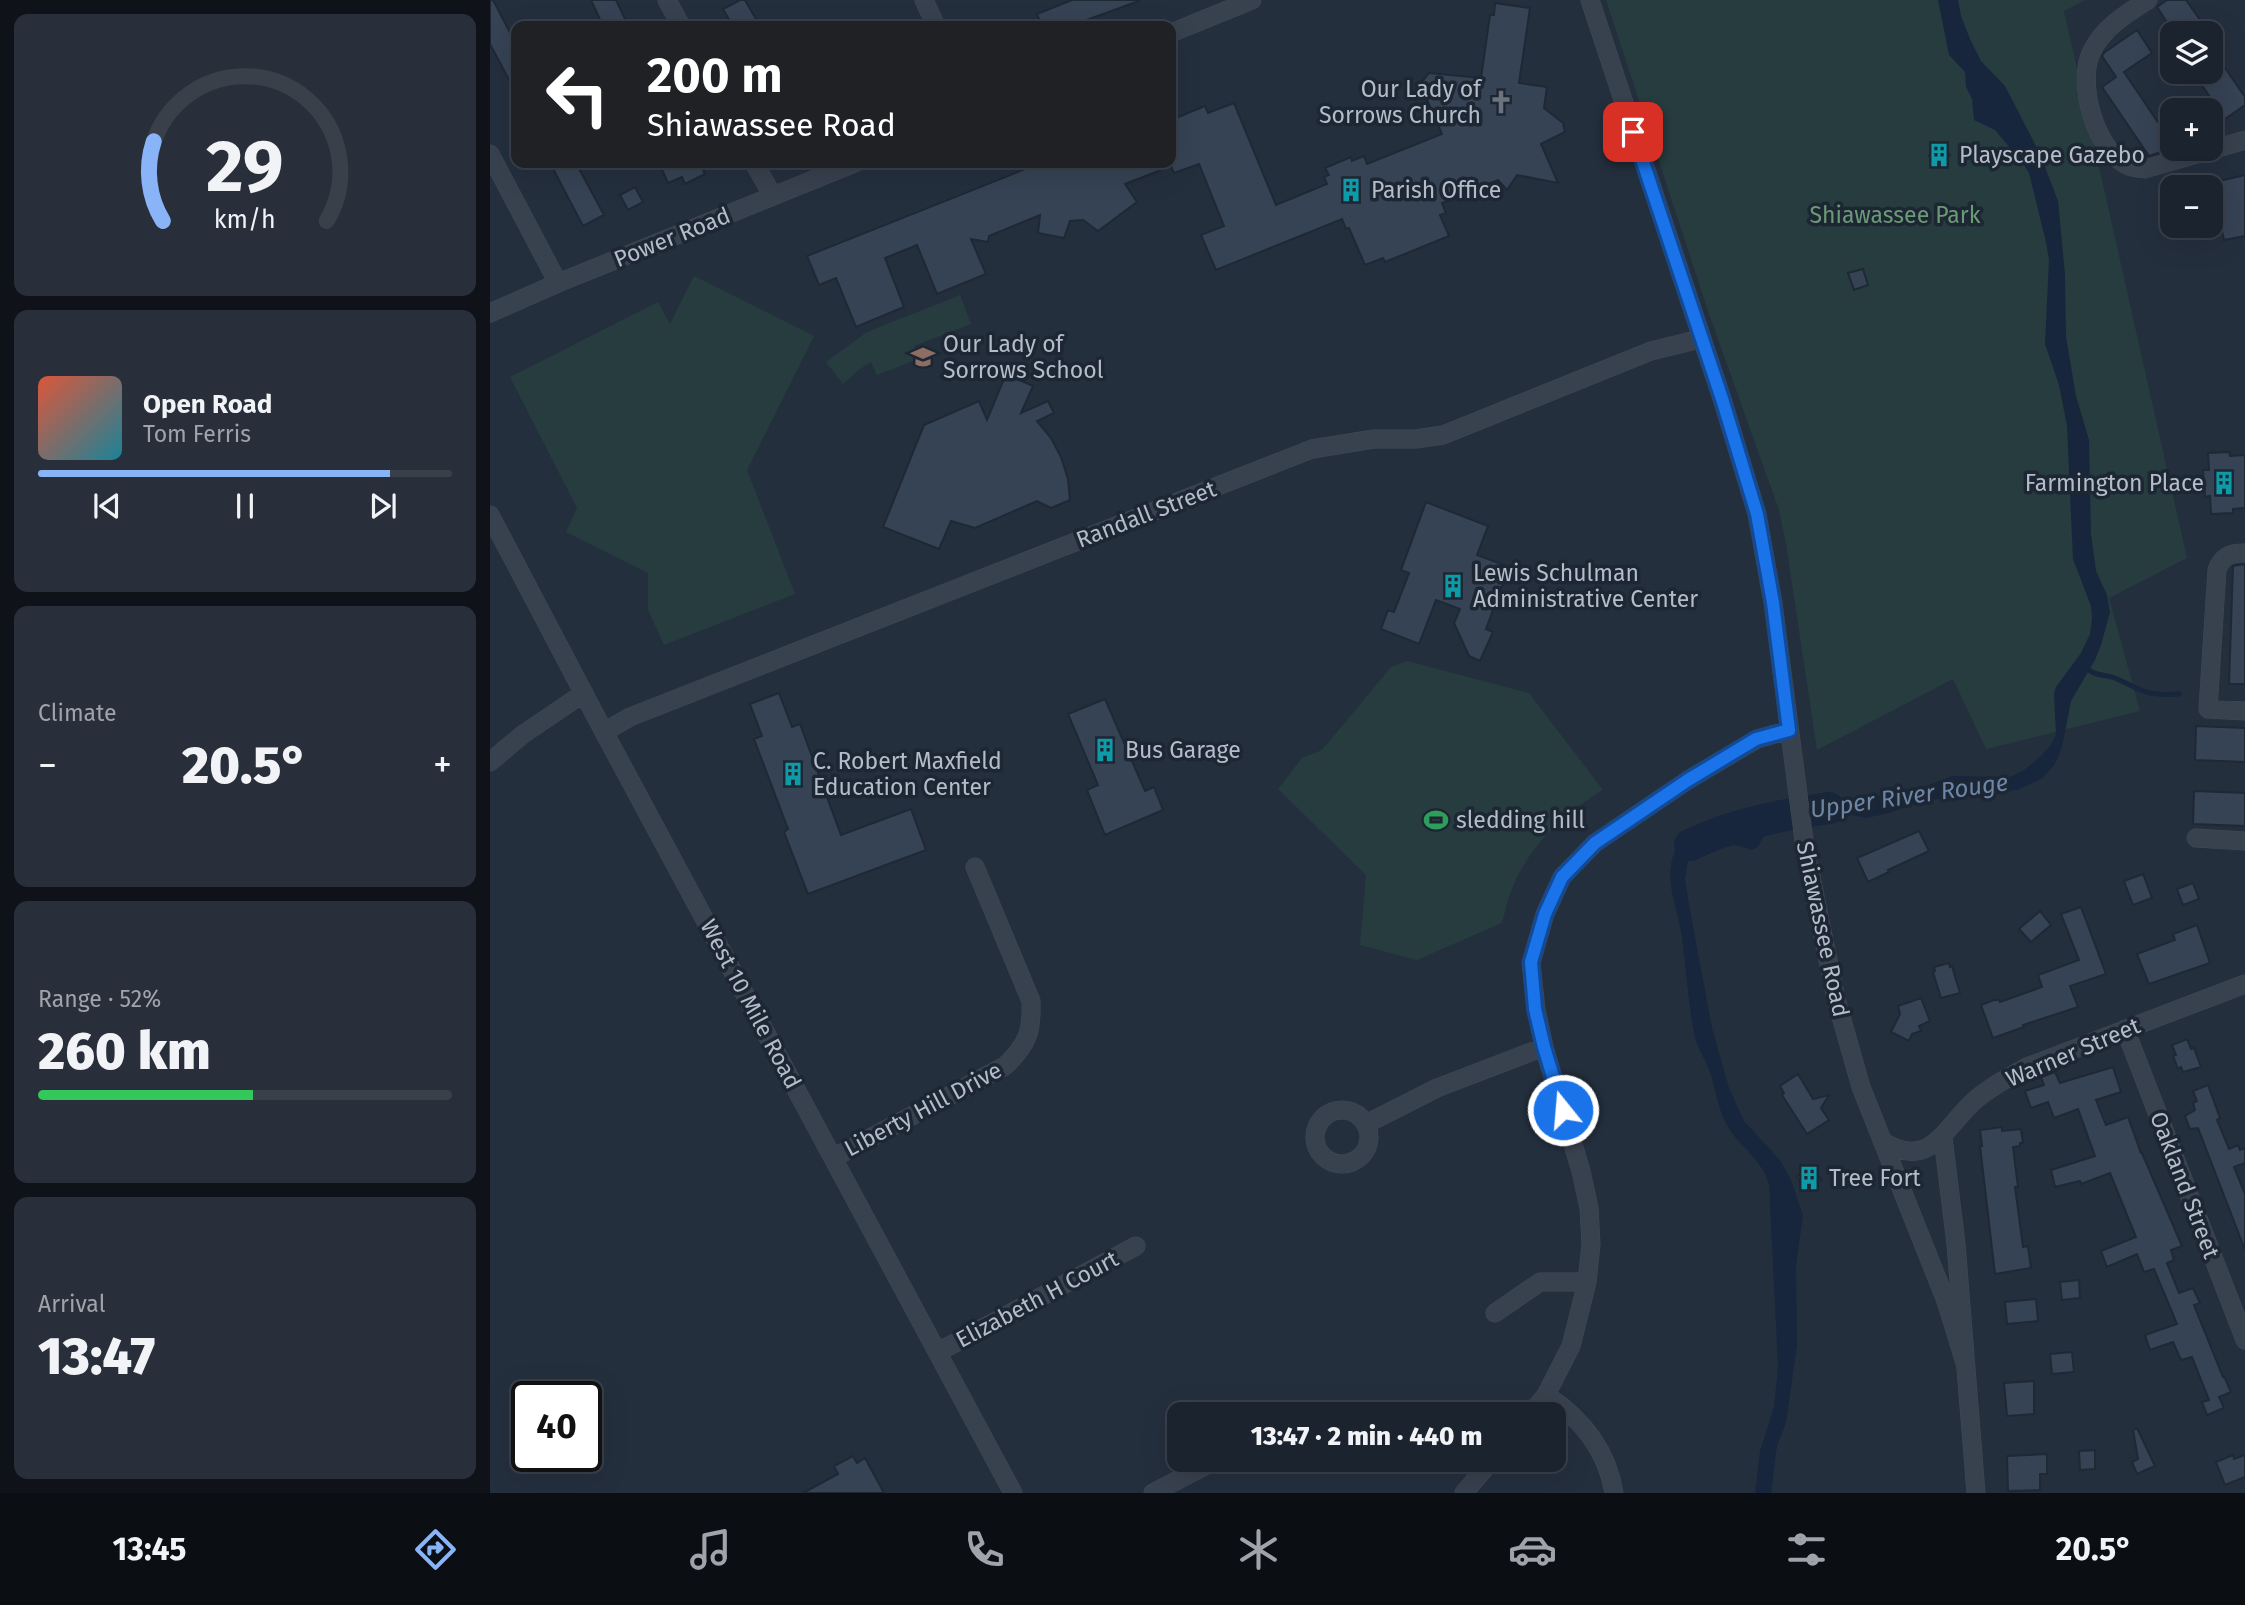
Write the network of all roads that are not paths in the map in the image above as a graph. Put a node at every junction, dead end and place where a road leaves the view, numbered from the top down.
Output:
1 (667, 0) edge
2 (924, 0) edge
3 (1252, 0) edge
4 (1590, 0) edge
5 (2148, 0) edge
6 (678, 21) edge
7 (934, 21) edge
8 (1176, 31) edge
9 (2245, 140) edge
10 (490, 154) edge
11 (757, 168) edge
12 (844, 168) edge
13 (774, 196) junction
14 (558, 283) junction
15 (490, 313) edge
16 (1700, 339) junction
17 (490, 516) edge
18 (2245, 553) edge
19 (584, 693) junction
20 (2245, 711) edge
21 (1789, 730) junction
22 (604, 732) junction
23 (490, 762) edge
24 (2196, 838) dead end
25 (2245, 841) edge
26 (975, 867) dead end
27 (2245, 984) edge
28 (2124, 1029) junction
29 (1544, 1047) junction
30 (1366, 1124) dead end
31 (1943, 1138) junction
32 (1882, 1141) junction
33 (833, 1158) junction
34 (1136, 1246) dead end
35 (1587, 1282) junction
36 (1495, 1313) dead end
37 (2245, 1340) edge
38 (938, 1352) junction
39 (1965, 1363) junction
40 (1546, 1395) junction
41 (1540, 1402) edge
42 (1193, 1472) edge
43 (1482, 1472) edge
44 (1013, 1493) edge
45 (1153, 1493) edge
46 (1464, 1493) edge
47 (1614, 1493) edge
48 (1976, 1493) edge

1 - 6 street
2 - 7 street
3 - 8 street
4 - 16 street, Shiawassee Road
5 - 9 street
10 - 14 street
11 - 13 street
12 - 13 street, Power Road
13 - 14 street, Power Road
14 - 15 street, Power Road
16 - 21 street, Shiawassee Road
16 - 22 street, Randall Street
17 - 19 street, West 10 Mile Road
18 - 20 street
19 - 22 street, West 10 Mile Road
19 - 23 street
21 - 29 street
21 - 32 street, Shiawassee Road
22 - 33 street, West 10 Mile Road
24 - 25 street
26 - 33 street, Liberty Hill Drive
27 - 28 street, Warner Street
28 - 31 street, Warner Street
28 - 37 street, Oakland Street
29 - 30 street
29 - 35 street
31 - 32 street, Warner Street
31 - 39 street, Shiawassee Road
32 - 39 street, Shiawassee Road
33 - 38 street, West 10 Mile Road
34 - 38 street, Elizabeth H Court
35 - 36 street
35 - 40 street
38 - 44 street, West 10 Mile Road
39 - 48 street, Shiawassee Road
40 - 41 street
40 - 47 street
42 - 45 street
43 - 46 street

